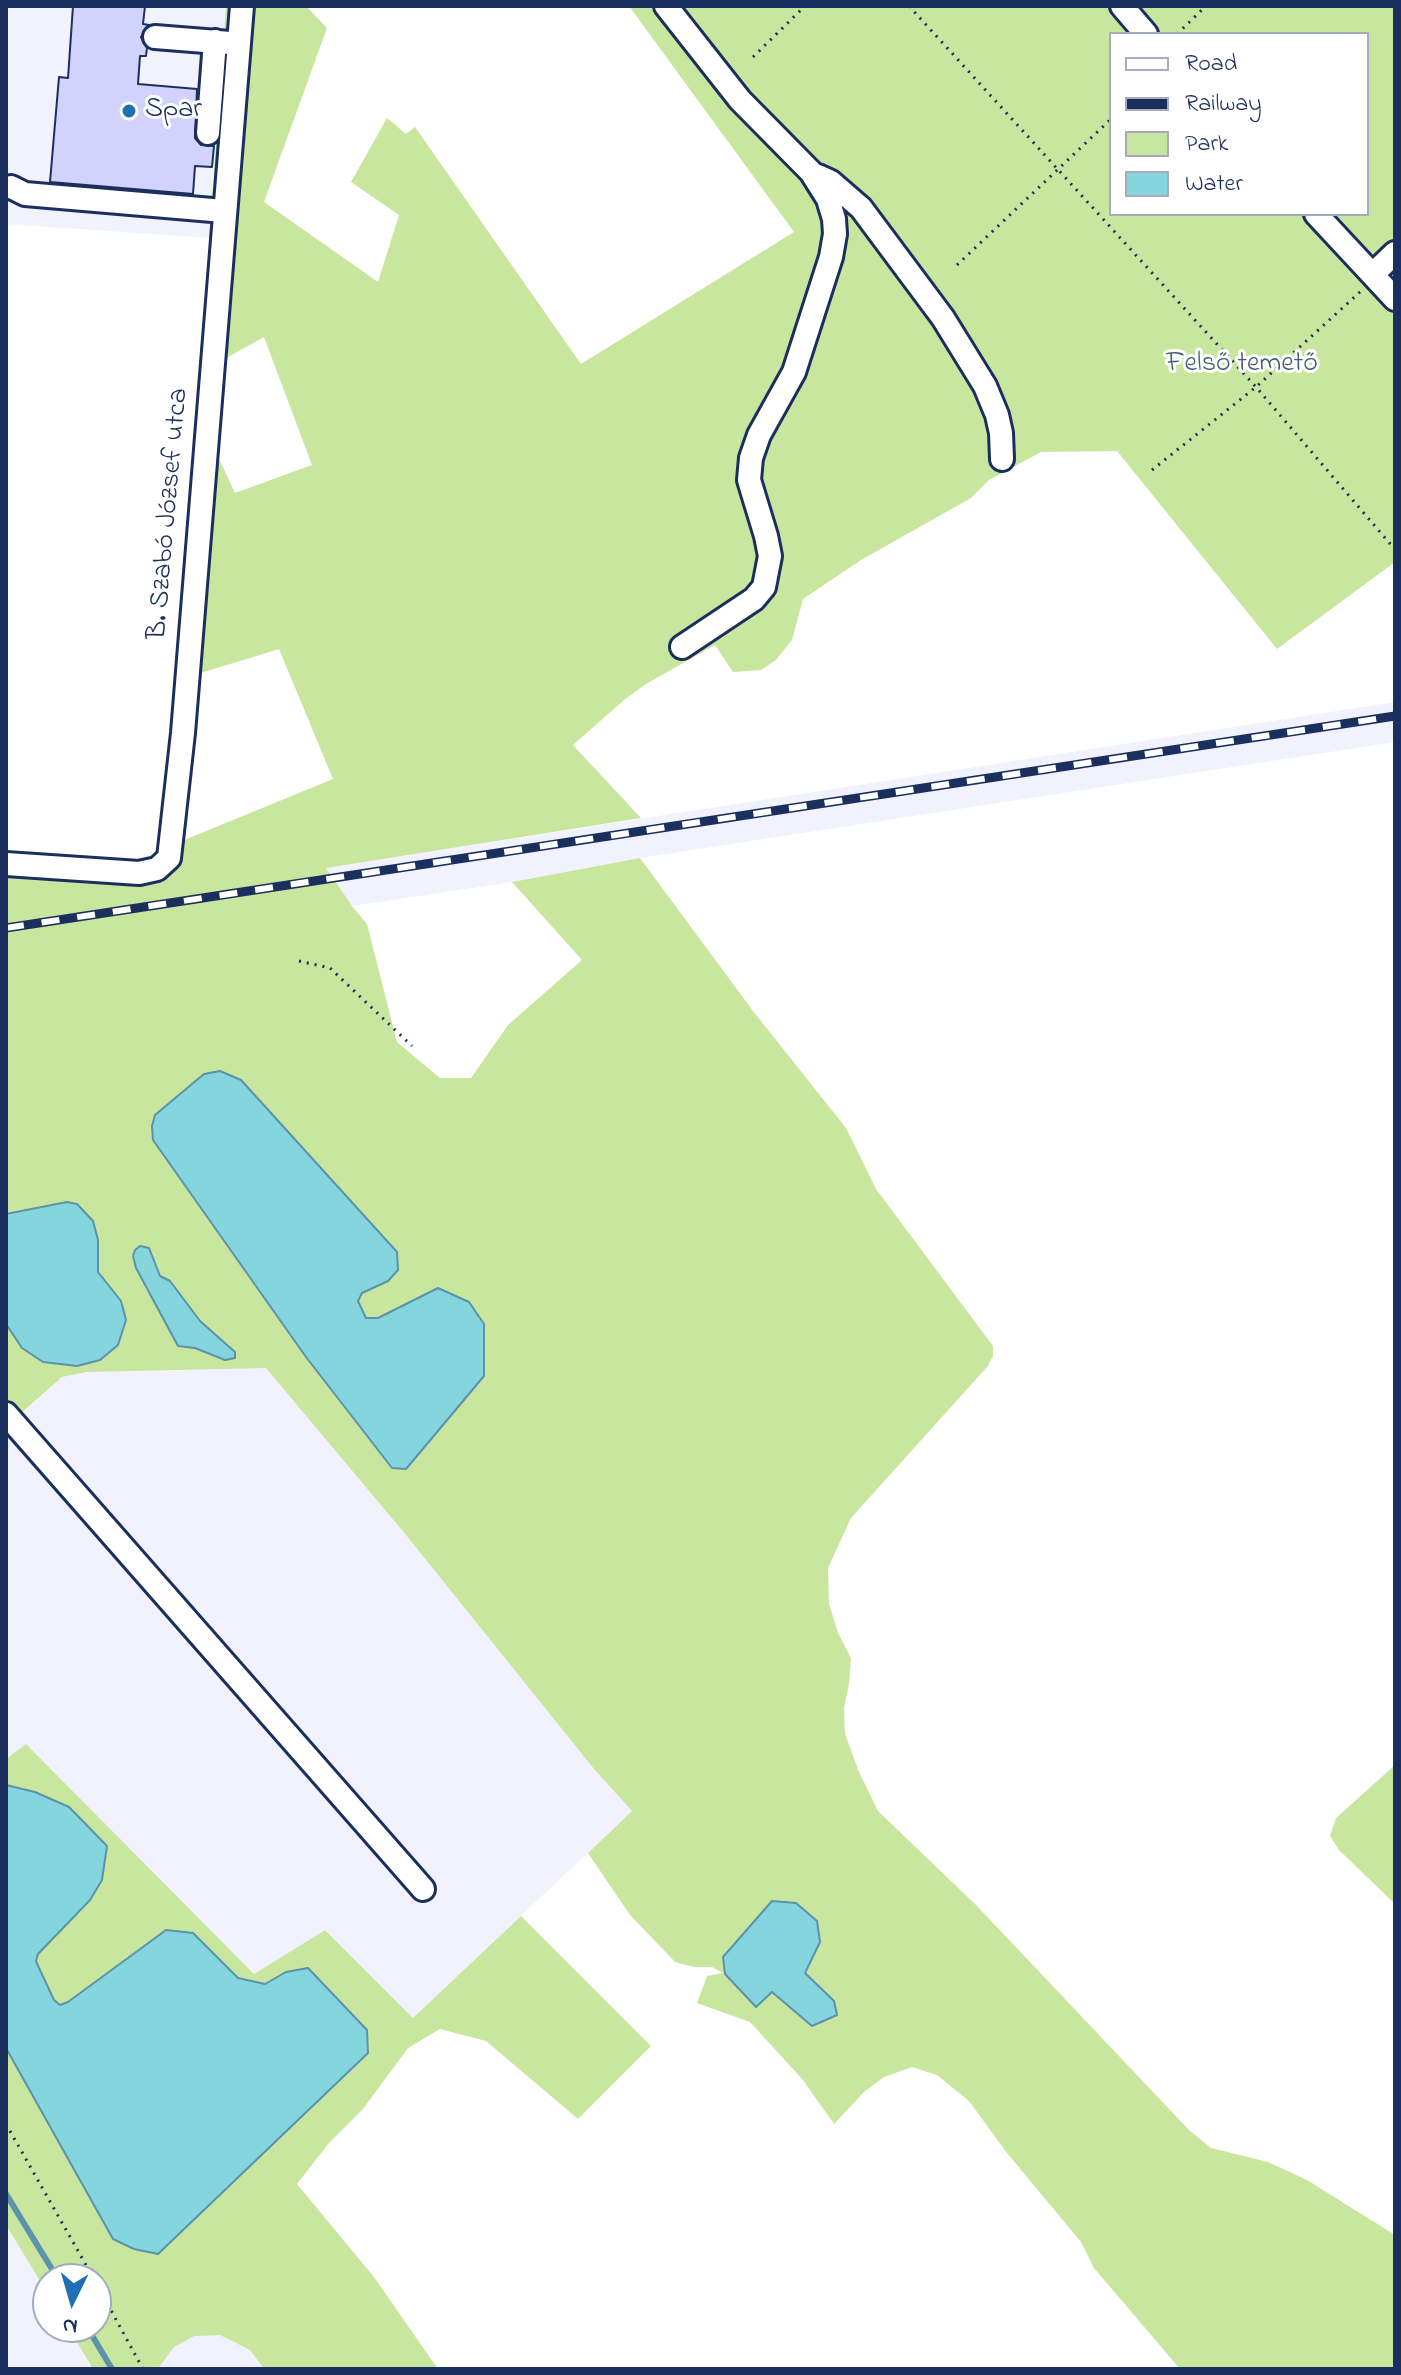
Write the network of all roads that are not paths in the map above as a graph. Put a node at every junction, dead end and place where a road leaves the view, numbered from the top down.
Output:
1 (242, 6) edge
2 (666, 6) edge
3 (1122, 6) edge
4 (1144, 32) edge
5 (155, 37) dead end
6 (215, 41) junction
7 (239, 43) junction
8 (208, 133) dead end
9 (811, 172) junction
10 (11, 187) dead end
11 (224, 211) junction
12 (1318, 216) edge
13 (1395, 253) edge
14 (1374, 276) junction
15 (1395, 299) edge
16 (1002, 459) dead end
17 (682, 647) dead end
18 (6, 864) edge
19 (6, 1414) edge
20 (423, 1889) dead end

1 - 7 street, B. Szabó József utca
2 - 9 street
3 - 4 street
5 - 6 street
6 - 7 street
6 - 8 street
7 - 11 street, B. Szabó József utca
9 - 16 street
9 - 17 street
10 - 11 street
11 - 18 street, B. Szabó József utca
12 - 14 street
13 - 14 street
14 - 15 street
19 - 20 street

